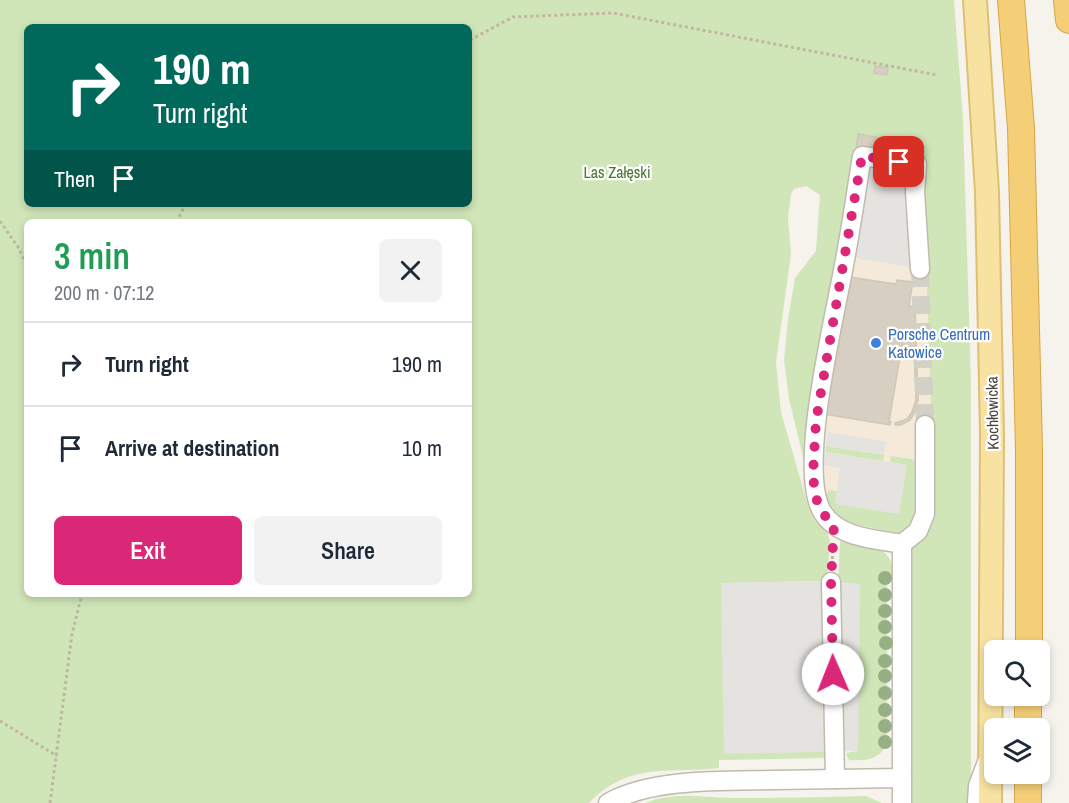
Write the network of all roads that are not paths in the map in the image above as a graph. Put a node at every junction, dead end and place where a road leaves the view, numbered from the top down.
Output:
1 (975, 0) edge
2 (1011, 0) edge
3 (1067, 0) edge
4 (1069, 20) edge
5 (920, 269) tunnel mouth
6 (925, 425) tunnel mouth
7 (902, 544) junction
8 (831, 582) road end
9 (1029, 639) edge
10 (990, 718) edge
11 (984, 770) edge
12 (902, 778) junction
13 (835, 779) junction
14 (990, 784) edge
15 (1028, 784) edge
16 (629, 798) edge
17 (608, 803) edge
18 (902, 803) edge
19 (977, 803) edge
20 (990, 803) edge
21 (1028, 803) edge

1 - 10 main road, Kochłowicka
2 - 9 highway
3 - 4 highway
5 - 7 street
6 - 7 street
7 - 12 street
8 - 13 street
11 - 19 street, Kochłowicka
12 - 13 street
12 - 18 street
13 - 16 street
14 - 20 main road, Kochłowicka
15 - 21 highway
16 - 17 street

